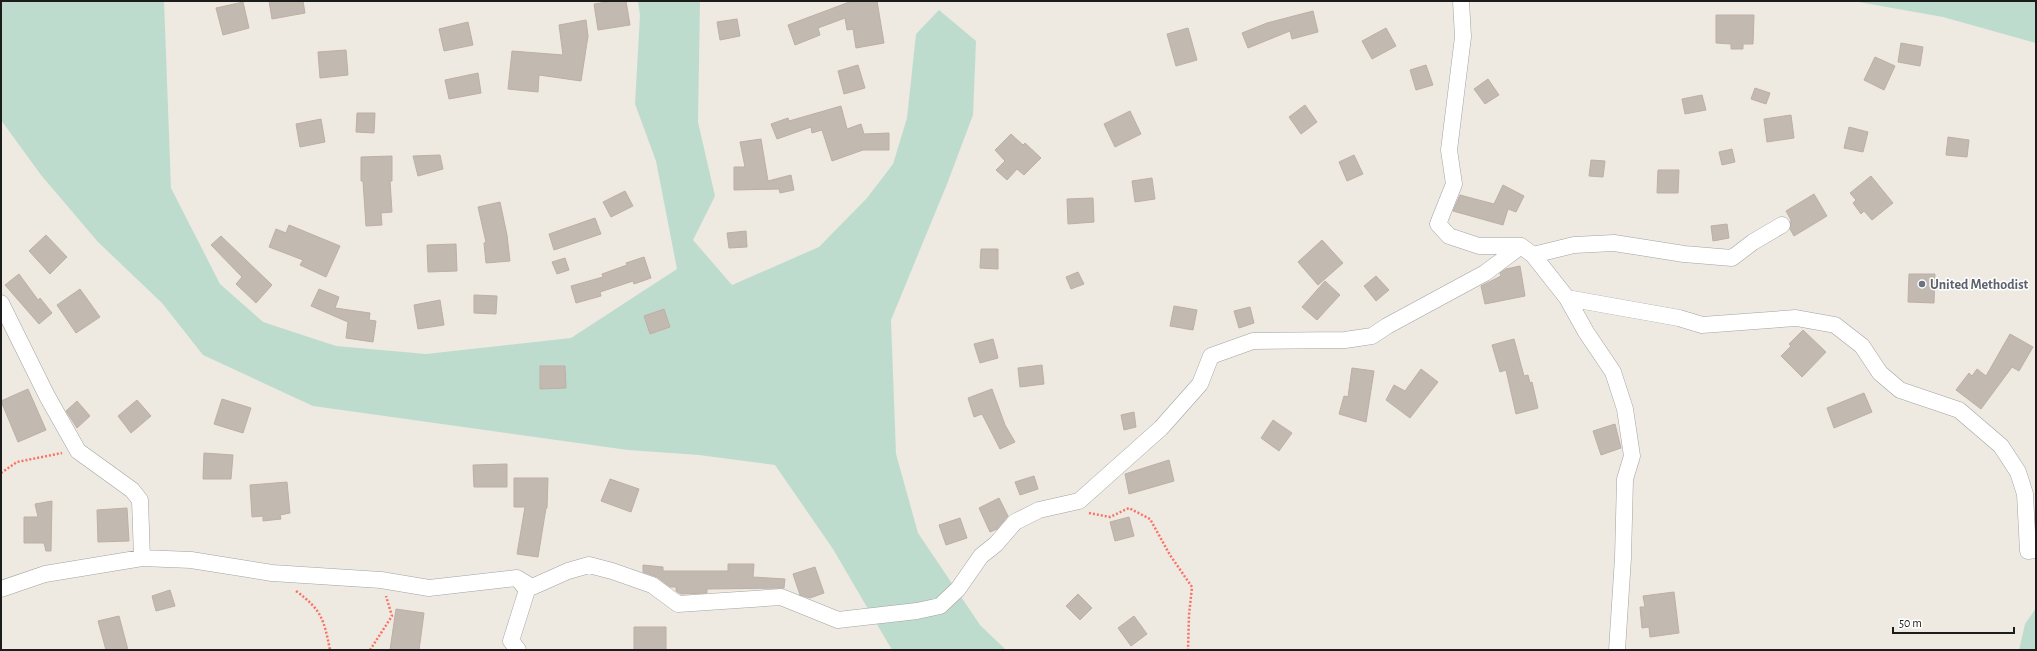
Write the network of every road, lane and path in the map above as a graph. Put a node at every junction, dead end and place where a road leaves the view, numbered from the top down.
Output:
1 (1461, 1) edge
2 (1782, 225) dead end
3 (1527, 250) junction
4 (1567, 298) junction
5 (1, 303) edge
6 (78, 451) junction
7 (1, 473) edge
8 (1087, 513) dead end
9 (2036, 550) edge
10 (142, 558) junction
11 (517, 578) junction
12 (381, 580) junction
13 (1, 589) edge
14 (294, 589) dead end
15 (330, 650) edge
16 (370, 650) edge
17 (518, 650) edge
18 (1188, 650) edge
19 (1616, 650) edge

1 - 3 street
2 - 3 street
3 - 4 street
3 - 11 street
4 - 9 street
4 - 19 street
5 - 6 street
6 - 7 path
6 - 10 street
8 - 18 path
10 - 12 street
10 - 13 street
11 - 12 street
11 - 17 street
12 - 16 path
14 - 15 path

